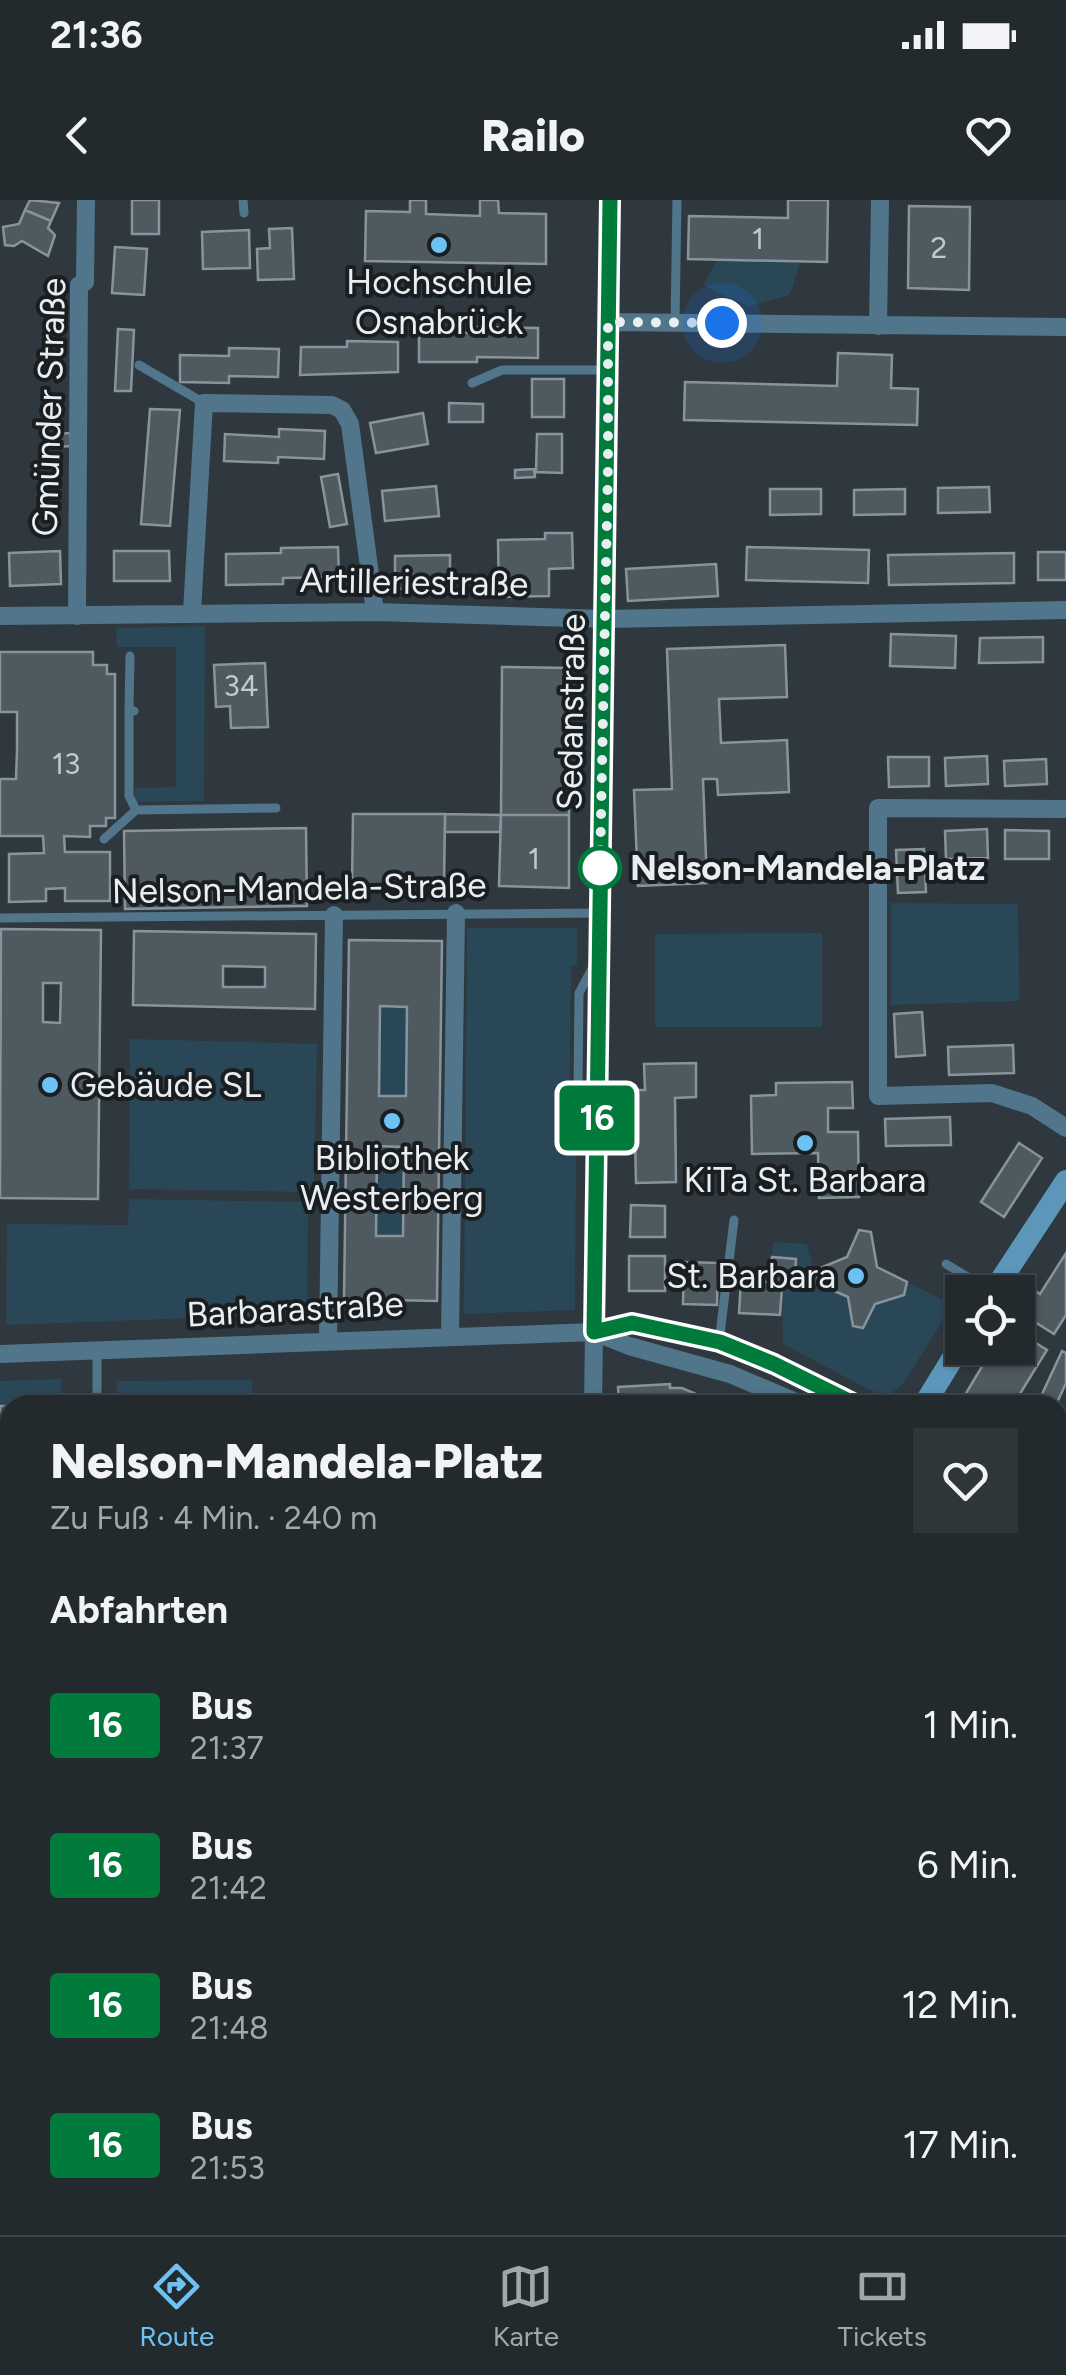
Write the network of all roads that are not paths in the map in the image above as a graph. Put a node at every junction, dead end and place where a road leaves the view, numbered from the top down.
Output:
1 (86, 200) edge
2 (243, 200) edge
3 (610, 200) edge
4 (677, 200) edge
5 (880, 200) edge
6 (244, 214) dead end
7 (608, 322) junction
8 (675, 322) junction
9 (878, 326) junction
10 (1066, 328) edge
11 (139, 365) dead end
12 (610, 370) junction
13 (472, 382) dead end
14 (204, 402) junction
15 (1066, 610) edge
16 (192, 612) junction
17 (375, 612) junction
18 (0, 616) edge
19 (77, 616) junction
20 (605, 619) junction
21 (130, 656) dead end
22 (276, 808) dead end
23 (1066, 808) edge
24 (136, 810) junction
25 (104, 839) dead end
26 (456, 913) junction
27 (599, 913) junction
28 (334, 915) junction
29 (0, 918) edge
30 (1066, 1128) edge
31 (1066, 1181) edge
32 (734, 1220) dead end
33 (946, 1264) dead end
34 (964, 1275) edge
35 (1004, 1275) edge
36 (594, 1332) junction
37 (450, 1335) junction
38 (328, 1340) junction
39 (720, 1342) junction
40 (97, 1352) junction
41 (0, 1354) edge
42 (948, 1365) edge
43 (96, 1395) edge
44 (593, 1395) edge
45 (779, 1395) edge
46 (837, 1395) edge
47 (930, 1395) edge

1 - 19 street, Gmünder Straße
2 - 6 lane
3 - 7 street, Sedanstraße
4 - 8 lane
5 - 9 street
7 - 8 street
7 - 12 street, Sedanstraße
8 - 9 street
9 - 10 street
11 - 14 lane
12 - 13 lane
12 - 20 street, Sedanstraße
14 - 16 street
14 - 17 street
15 - 20 street, Artilleriestraße
16 - 17 street, Artilleriestraße
16 - 19 street, Artilleriestraße
17 - 20 street, Artilleriestraße
18 - 19 street, Artilleriestraße
20 - 27 street, Sedanstraße
21 - 24 lane
22 - 24 lane
23 - 30 street
24 - 25 lane
26 - 27 lane, Nelson-Mandela-Straße
26 - 28 lane, Nelson-Mandela-Straße
26 - 37 street
27 - 36 street, Sedanstraße
28 - 29 lane, Nelson-Mandela-Straße
28 - 38 street
31 - 35 street
32 - 39 lane
33 - 34 lane
36 - 37 street, Barbarastraße
36 - 39 street, Barbarastraße
36 - 44 street, Sedanstraße
36 - 45 street, Barbarastraße
37 - 38 street, Barbarastraße
38 - 40 street, Barbarastraße
39 - 46 street, Barbarastraße
40 - 41 street, Barbarastraße
40 - 43 lane
42 - 47 street

